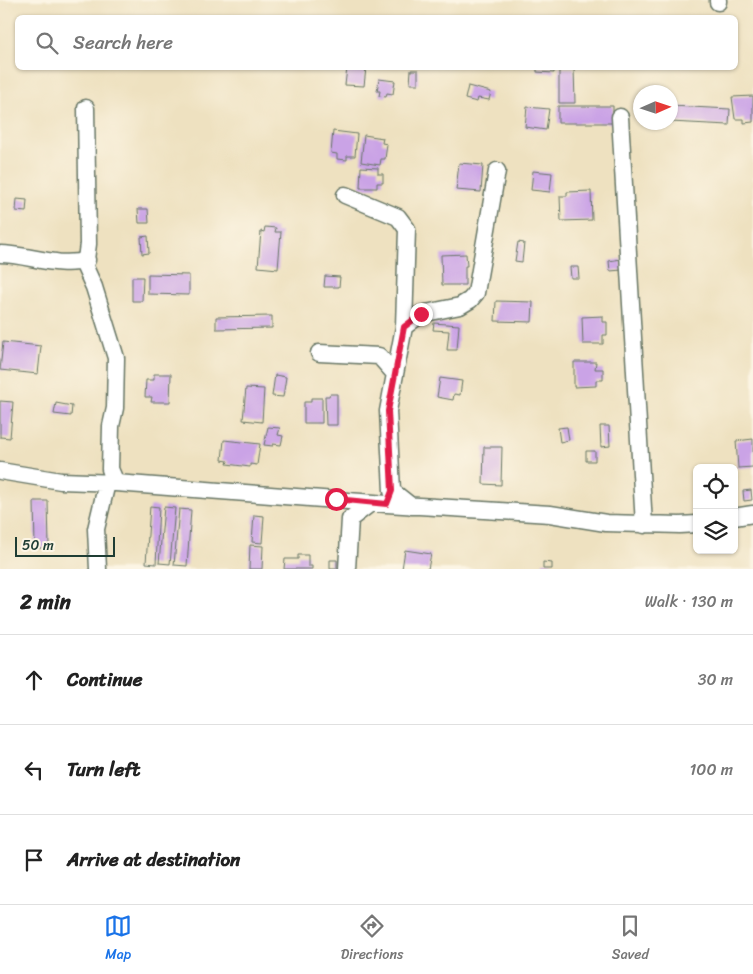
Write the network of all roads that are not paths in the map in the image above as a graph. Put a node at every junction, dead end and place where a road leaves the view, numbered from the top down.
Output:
1 (86, 108) dead end
2 (620, 117) dead end
3 (497, 171) dead end
4 (345, 194) dead end
5 (0, 254) edge
6 (83, 263) junction
7 (405, 304) junction
8 (421, 314) junction
9 (404, 327) junction
10 (399, 352) junction
11 (319, 353) dead end
12 (378, 356) junction
13 (395, 374) junction
14 (0, 471) edge
15 (111, 483) junction
16 (336, 499) junction
17 (383, 499) junction
18 (753, 514) edge
19 (738, 516) edge
20 (350, 519) junction
21 (693, 524) edge
22 (644, 525) junction
23 (98, 569) edge
24 (347, 569) edge

1 - 6 street
2 - 22 street
3 - 8 street
4 - 7 street
5 - 6 street
6 - 15 street
7 - 8 street
7 - 9 street
8 - 9 street
9 - 10 street
10 - 12 street
10 - 13 street
11 - 12 street
12 - 13 street
13 - 17 street
14 - 15 street
15 - 16 street
15 - 23 street
16 - 17 street
16 - 20 street
17 - 20 street
17 - 22 street
18 - 19 street
20 - 24 street
21 - 22 street

